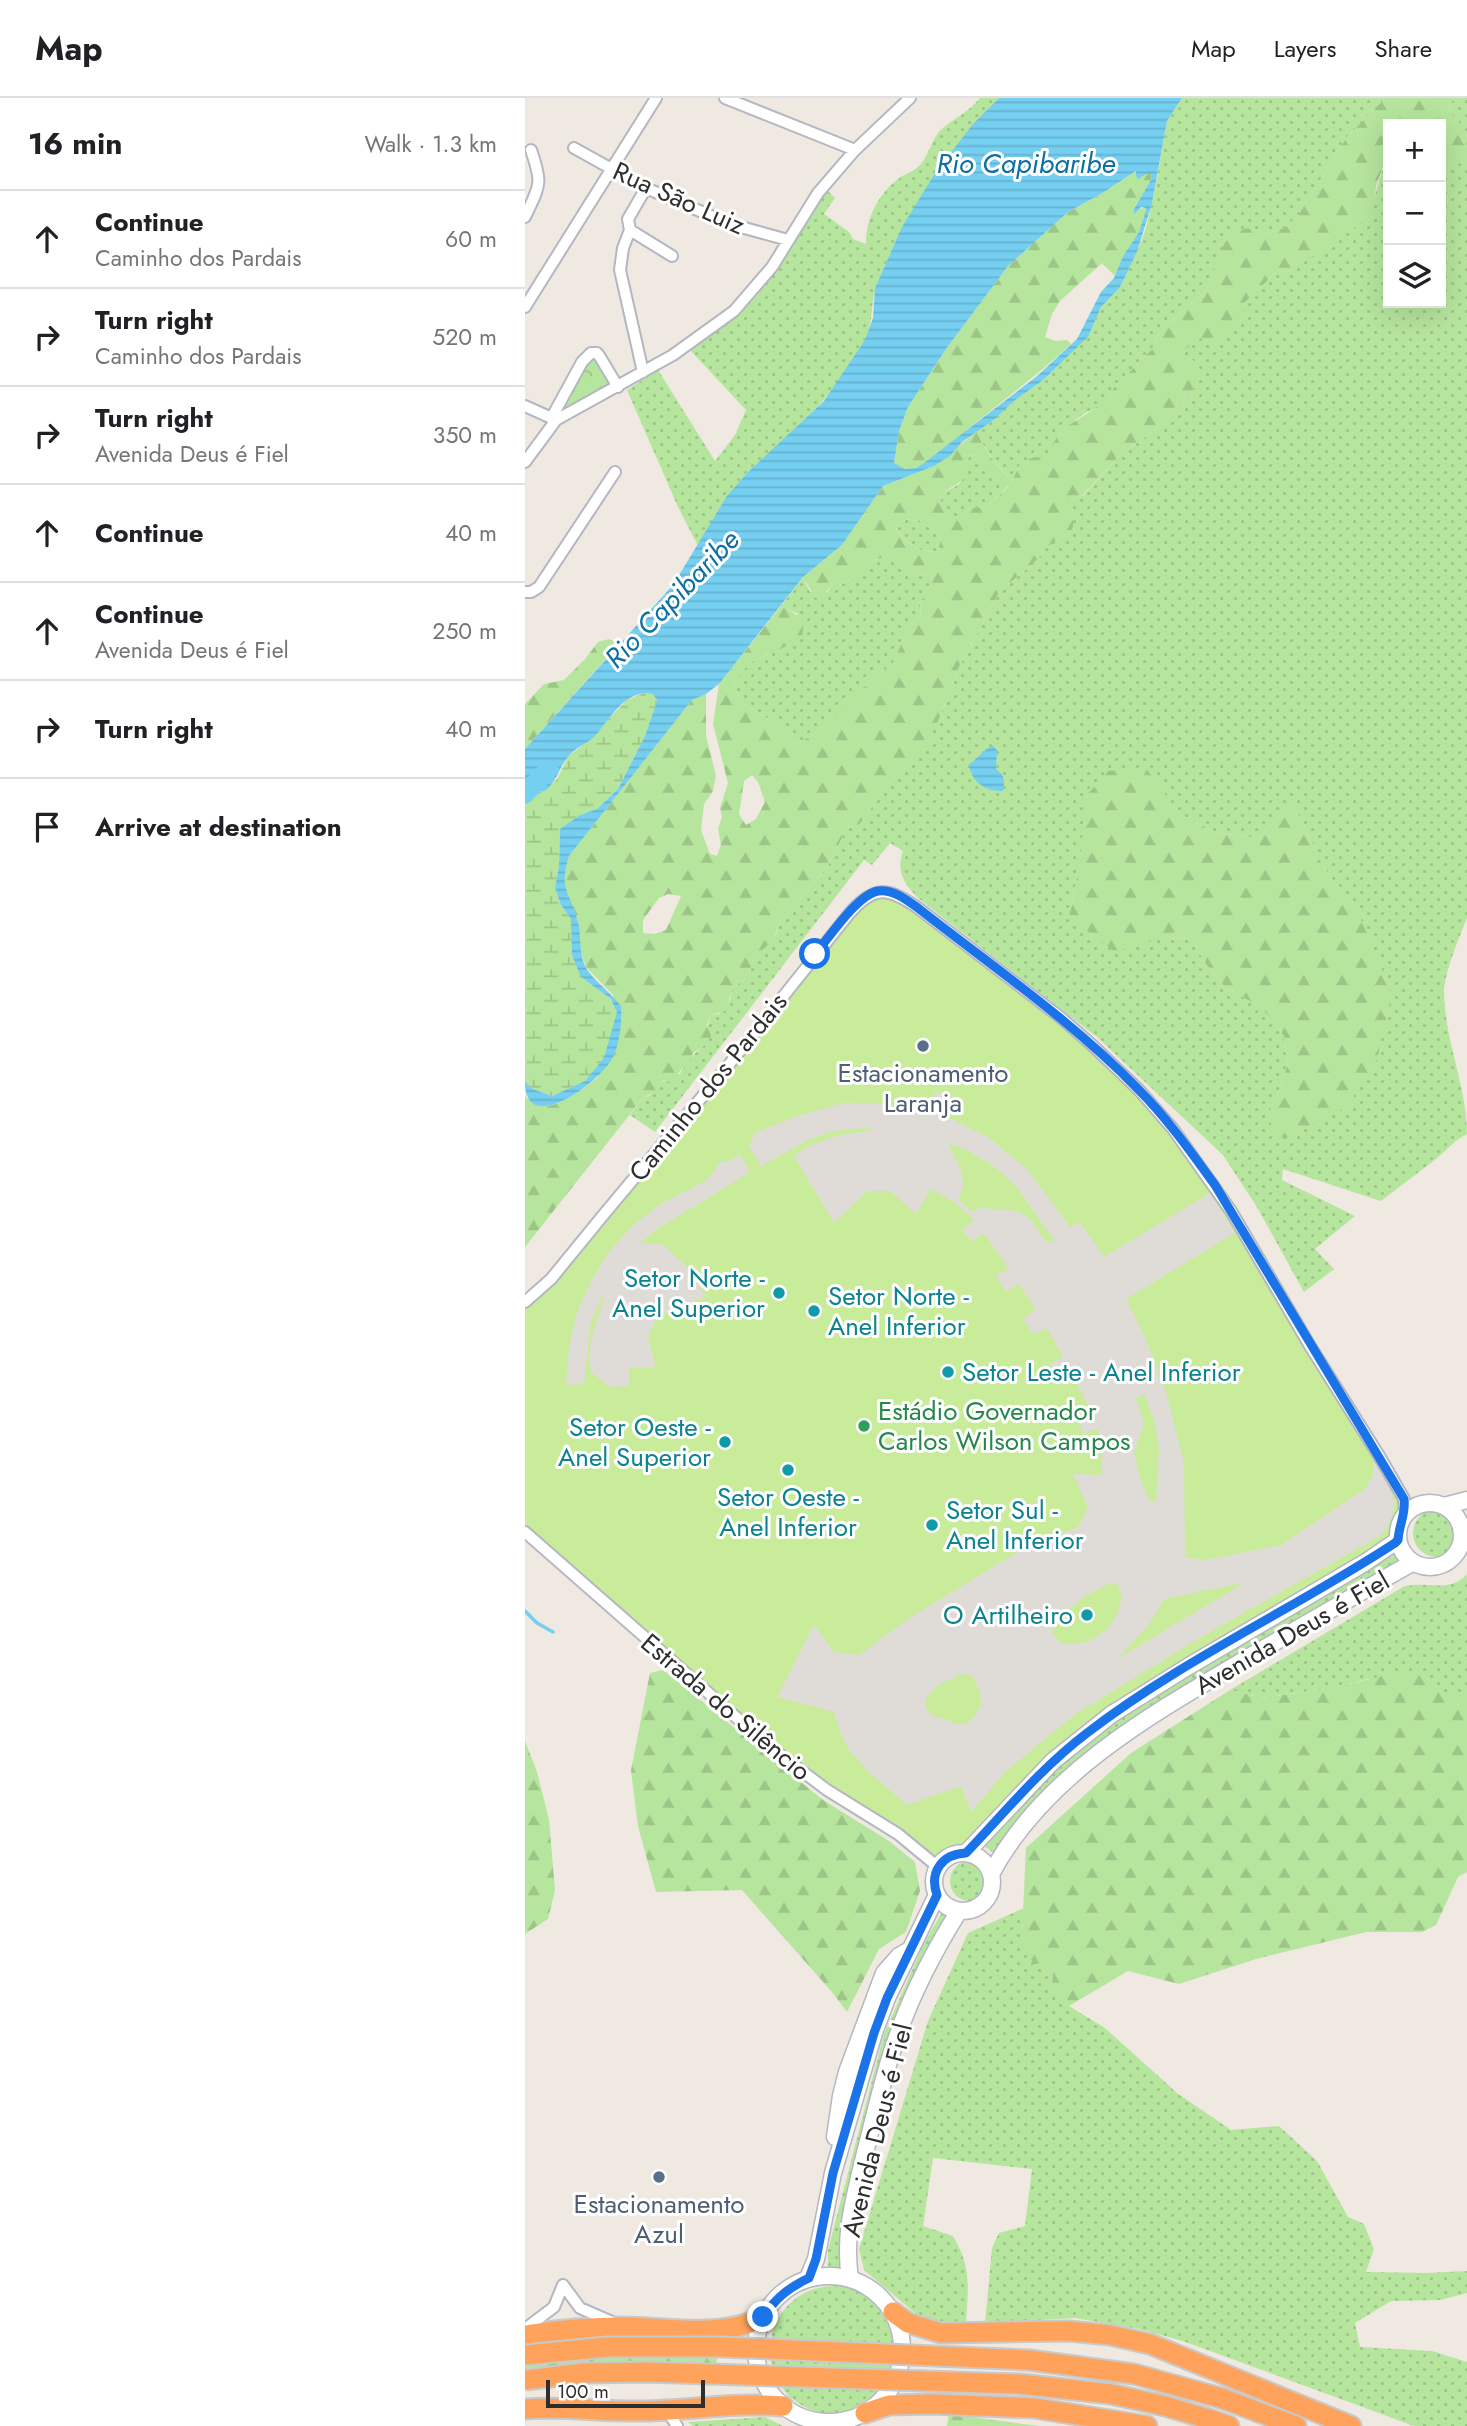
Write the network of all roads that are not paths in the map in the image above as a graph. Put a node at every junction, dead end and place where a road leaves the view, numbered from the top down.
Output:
1 (656, 98) edge
2 (725, 98) edge
3 (910, 98) edge
4 (574, 148) dead end
5 (531, 150) dead end
6 (855, 150) junction
7 (611, 169) junction
8 (646, 188) junction
9 (525, 217) edge
10 (630, 230) junction
11 (788, 240) junction
12 (672, 256) dead end
13 (525, 307) edge
14 (643, 372) junction
15 (618, 387) junction
16 (525, 406) edge
17 (554, 419) junction
18 (525, 462) edge
19 (615, 472) dead end
20 (525, 592) edge
21 (525, 1302) edge
22 (1467, 1500) edge
23 (1409, 1506) junction
24 (1444, 1506) junction
25 (525, 1532) edge
26 (1465, 1532) edge
27 (1398, 1540) junction
28 (1412, 1563) junction
29 (966, 1853) junction
30 (938, 1867) junction
31 (991, 1874) junction
32 (937, 1895) junction
33 (959, 1911) junction
34 (809, 2278) junction
35 (850, 2278) junction
36 (893, 2312) junction
37 (763, 2317) junction
38 (626, 2327) junction
39 (525, 2329) edge
40 (525, 2335) edge
41 (525, 2355) edge
42 (525, 2380) edge
43 (783, 2406) junction
44 (525, 2409) edge
45 (865, 2413) junction
46 (672, 2418) edge
47 (1221, 2423) edge
48 (1147, 2426) edge
49 (1296, 2426) edge
50 (1352, 2426) edge

1 - 7 street
2 - 6 street
3 - 6 street
4 - 7 street, Rua São Luiz
5 - 9 street
6 - 11 street
7 - 8 street, Rua São Luiz
7 - 13 street
8 - 10 street
8 - 11 street, Rua São Luiz
10 - 12 street
10 - 14 street
11 - 14 street
14 - 15 street
15 - 17 street
15 - 17 street
16 - 17 street
17 - 18 street
19 - 20 street
21 - 23 street, Caminho dos Pardais
22 - 24 main road
23 - 24 main road
23 - 27 main road
24 - 26 main road
25 - 30 street, Estrada do Silêncio
26 - 28 main road
27 - 28 main road
27 - 29 main road, Avenida Deus é Fiel
28 - 31 main road, Avenida Deus é Fiel
29 - 30 main road
29 - 31 main road
30 - 32 main road
31 - 33 main road
32 - 33 main road
32 - 34 main road, Avenida Deus é Fiel
33 - 35 main road, Avenida Deus é Fiel
34 - 35 main road
34 - 37 main road
35 - 36 main road
36 - 45 main road
36 - 50 highway
37 - 38 highway
37 - 43 main road
38 - 39 street
38 - 40 highway
41 - 49 highway, bridge
42 - 47 highway, bridge
43 - 45 main road
43 - 46 highway
44 - 46 highway
45 - 48 highway

